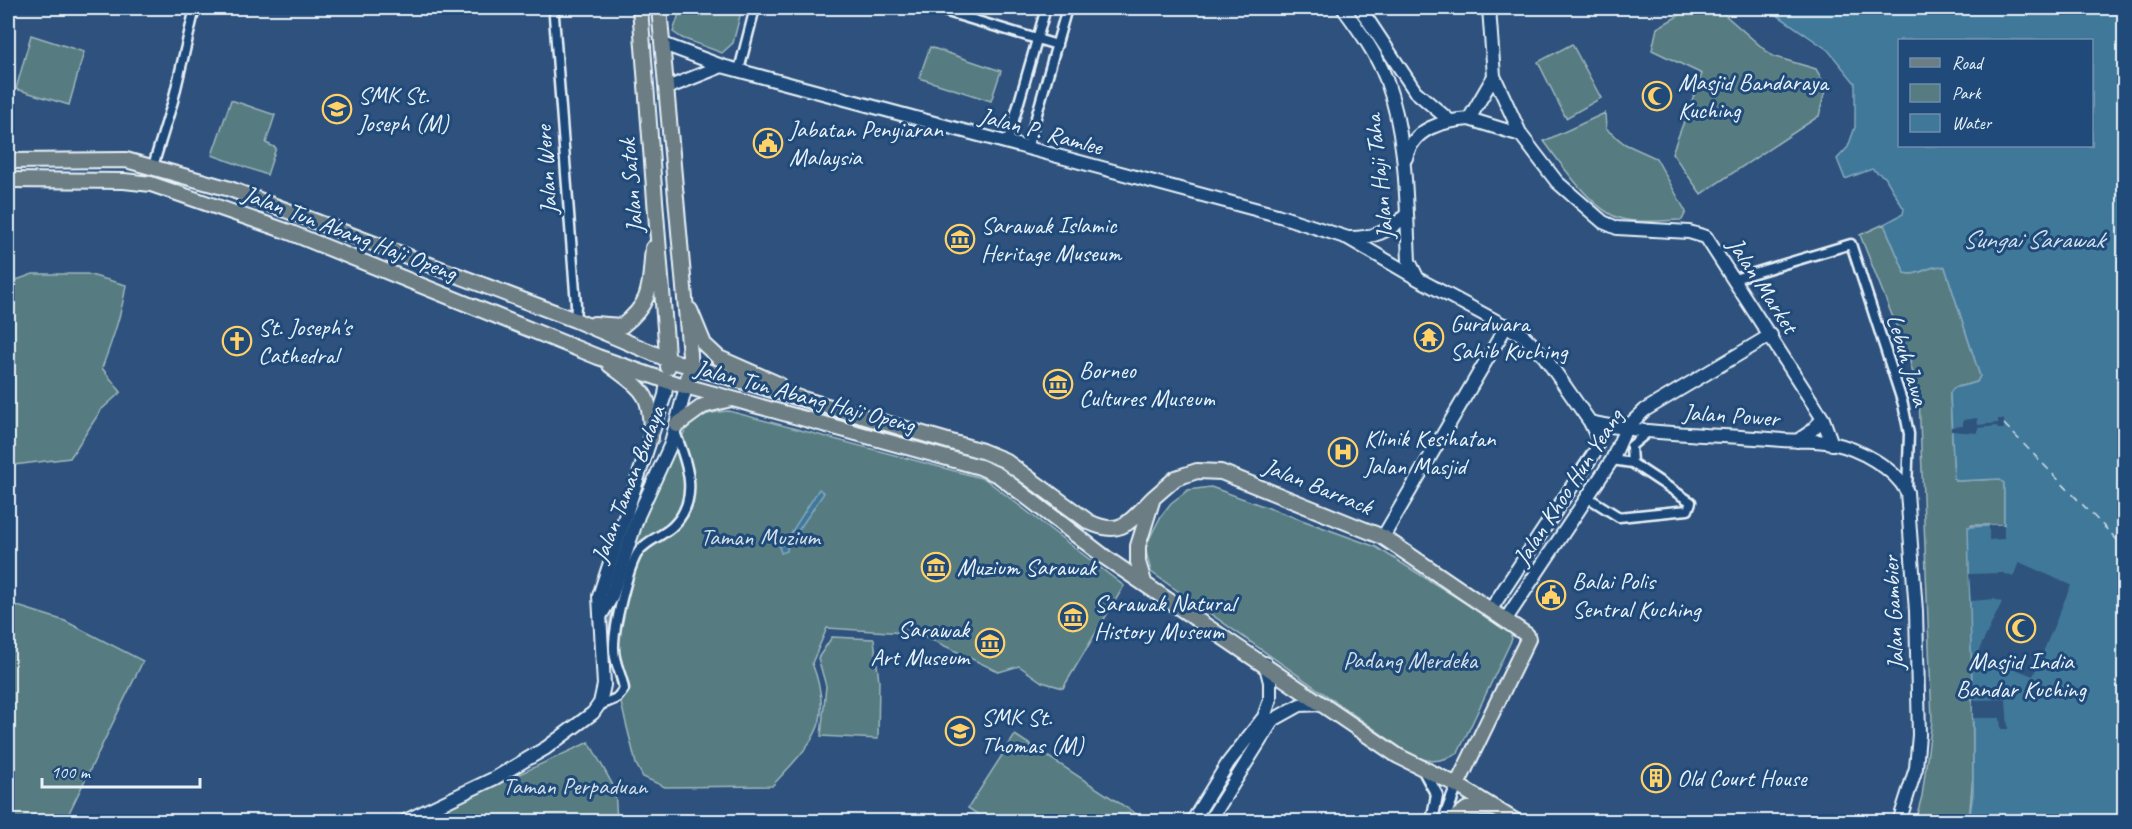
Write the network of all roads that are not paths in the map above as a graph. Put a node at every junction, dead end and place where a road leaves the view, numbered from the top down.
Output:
1 (195, 8) edge
2 (640, 8) edge
3 (659, 8) edge
4 (665, 8) edge
5 (755, 8) edge
6 (934, 8) edge
7 (1047, 8) edge
8 (1067, 8) edge
9 (1343, 8) edge
10 (1360, 8) edge
11 (1489, 8) edge
12 (554, 16) dead end
13 (1038, 39) junction
14 (666, 45) junction
15 (1056, 45) junction
16 (665, 65) junction
17 (722, 66) junction
18 (740, 70) junction
19 (1494, 76) junction
20 (667, 88) junction
21 (1469, 119) junction
22 (1449, 120) junction
23 (1521, 135) junction
24 (1007, 144) junction
25 (1027, 149) junction
26 (8, 161) edge
27 (153, 166) junction
28 (1404, 168) junction
29 (8, 180) edge
30 (656, 215) junction
31 (1407, 215) junction
32 (1348, 238) junction
33 (1734, 279) junction
34 (1420, 280) junction
35 (683, 291) junction
36 (575, 320) junction
37 (1507, 325) junction
38 (1771, 335) junction
39 (598, 357) junction
40 (669, 360) junction
41 (691, 366) junction
42 (667, 381) junction
43 (686, 387) junction
44 (736, 398) junction
45 (828, 406) junction
46 (1645, 410) junction
47 (1823, 419) junction
48 (1590, 422) junction
49 (676, 428) junction
50 (1626, 428) junction
51 (1651, 430) junction
52 (651, 438) junction
53 (1796, 441) junction
54 (1833, 444) junction
55 (1612, 460) junction
56 (1632, 463) junction
57 (1907, 492) junction
58 (1587, 497) junction
59 (1154, 498) junction
60 (1383, 537) junction
61 (1144, 582) junction
62 (1491, 609) junction
63 (601, 615) junction
64 (1506, 619) junction
65 (1265, 663) junction
66 (1324, 704) junction
67 (598, 706) junction
68 (1423, 769) junction
69 (1457, 785) junction
70 (1494, 808) junction
71 (404, 822) edge
72 (1192, 822) edge
73 (1209, 822) edge
74 (1432, 822) edge
75 (1443, 822) edge
76 (1450, 822) edge
77 (1517, 822) edge
78 (1899, 822) edge

1 - 27 street
2 - 30 main road, Jalan Satok
3 - 16 main road, Jalan Satok
4 - 14 main road, Jalan Satok
5 - 18 street
6 - 13 street
7 - 13 street
8 - 15 street
9 - 28 main road, Jalan Haji Taha
10 - 22 main road, Jalan Haji Taha
11 - 19 main road
12 - 36 street, Jalan Were
13 - 15 street
13 - 24 street
14 - 16 main road, Jalan Satok
14 - 17 main road, Jalan P. Ramlee
15 - 25 street
16 - 20 main road, Jalan Satok
17 - 18 main road, Jalan P. Ramlee
17 - 20 main road
18 - 24 main road, Jalan P. Ramlee
19 - 21 main road
19 - 23 main road, Jalan Market
20 - 35 main road, Jalan Satok
21 - 22 main road
21 - 23 main road
22 - 28 main road
23 - 33 main road, Jalan Market
24 - 25 main road, Jalan P. Ramlee
25 - 32 main road, Jalan P. Ramlee
26 - 27 main road, Jalan Tun Abang Haji Openg
27 - 36 main road, Jalan Tun Abang Haji Openg
28 - 31 main road, Jalan Haji Taha
29 - 39 main road, Jalan Tun Abang Haji Openg
30 - 36 main road
30 - 40 main road, Jalan Satok
31 - 32 main road, Jalan P. Ramlee
31 - 34 main road, Jalan Haji Taha
32 - 34 main road, Jalan P. Ramlee
33 - 38 main road, Jalan Market
33 - 57 street, Lebuh Jawa
34 - 37 main road, Jalan P. Ramlee
35 - 41 main road, Jalan Satok
35 - 45 main road
36 - 40 main road, Jalan Tun Abang Haji Openg
37 - 48 main road, Jalan P. Ramlee
37 - 60 main road
38 - 46 main road, Jalan Khoo Hun Yeang
38 - 47 main road, Jalan Market
39 - 42 main road, Jalan Tun Abang Haji Openg
39 - 52 main road
40 - 41 main road, Jalan Tun Abang Haji Openg
40 - 42 main road, Jalan Taman Budaya
41 - 43 main road, Jalan Taman Budaya
41 - 45 main road, Jalan Tun Abang Haji Openg
42 - 43 main road, Jalan Tun Abang Haji Openg
42 - 52 main road, Jalan Taman Budaya
43 - 44 main road, Jalan Tun Abang Haji Openg
43 - 49 main road, Jalan Taman Budaya
44 - 49 main road
44 - 61 main road, Jalan Tun Abang Haji Openg
45 - 59 main road, Jalan Tun Abang Haji Openg
46 - 50 main road, Jalan Khoo Hun Yeang
46 - 51 main road
47 - 53 main road
47 - 54 main road, Jalan Market
48 - 50 main road, Jalan Power
48 - 62 main road, Jalan Khoo Hun Yeang
49 - 63 main road, Jalan Taman Budaya
49 - 67 street
50 - 51 main road, Jalan Power
50 - 55 main road, Jalan Khoo Hun Yeang
51 - 53 main road, Jalan Power
51 - 56 street
52 - 63 main road, Jalan Taman Budaya
53 - 54 main road, Jalan Power
54 - 57 main road
55 - 56 street
55 - 58 main road, Jalan Khoo Hun Yeang
56 - 58 street
57 - 78 main road, Jalan Gambier
58 - 64 main road, Jalan Khoo Hun Yeang
59 - 60 main road, Jalan Barrack
59 - 61 main road, Jalan Barrack
60 - 62 main road, Jalan Barrack
61 - 65 main road, Jalan Tun Abang Haji Openg
62 - 64 main road, Jalan Barrack
63 - 67 main road, Jalan Taman Budaya
64 - 69 main road, Jalan Barrack
65 - 66 main road, Jalan Tun Abang Haji Openg
65 - 72 main road
66 - 68 main road, Jalan Tun Abang Haji Openg
66 - 73 main road
67 - 71 main road
68 - 69 main road, Jalan Tun Abang Haji Openg
68 - 74 street
69 - 70 main road, Jalan Tun Abang Haji Openg
69 - 75 street
70 - 76 main road
70 - 77 main road, Jalan Tun Abang Haji Openg

